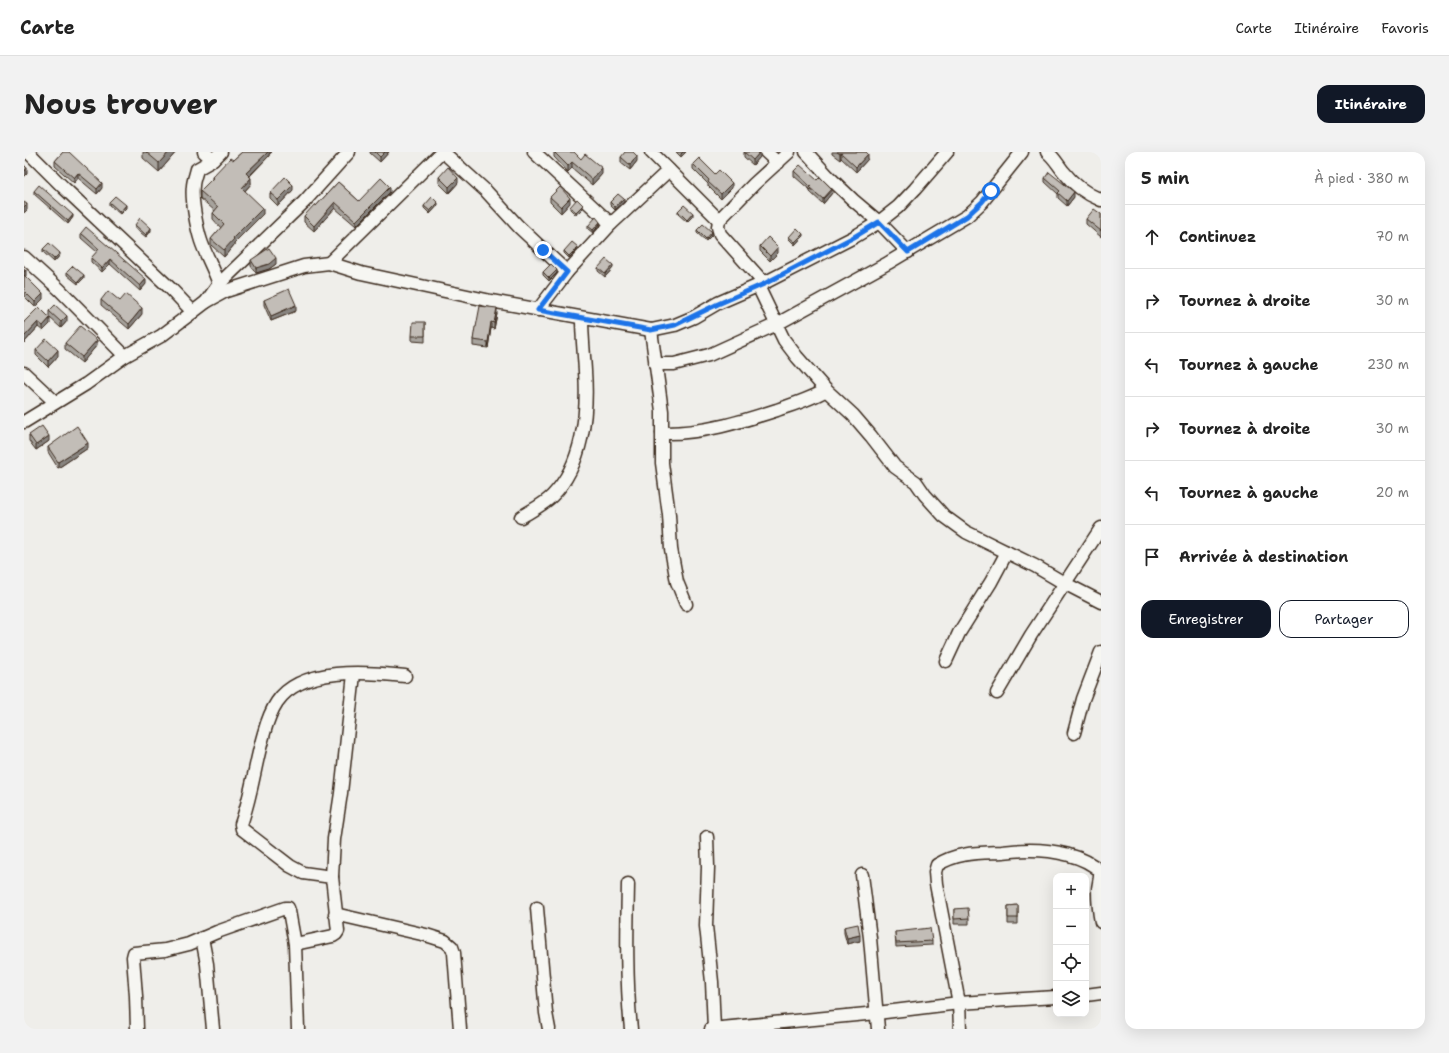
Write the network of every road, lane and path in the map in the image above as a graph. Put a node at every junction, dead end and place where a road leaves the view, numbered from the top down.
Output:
1 (28, 152) edge
2 (204, 152) edge
3 (349, 152) edge
4 (442, 152) edge
5 (534, 152) edge
6 (651, 152) edge
7 (766, 152) edge
8 (789, 152) edge
9 (806, 152) edge
10 (947, 152) edge
11 (1022, 152) edge
12 (1047, 152) edge
13 (217, 156) edge
14 (778, 163) junction
15 (669, 170) junction
16 (1101, 200) edge
17 (720, 220) junction
18 (879, 222) junction
19 (610, 224) junction
20 (908, 252) junction
21 (24, 257) edge
22 (329, 263) junction
23 (567, 272) junction
24 (219, 284) junction
25 (761, 285) junction
26 (206, 302) junction
27 (538, 310) junction
28 (193, 312) junction
29 (582, 319) junction
30 (777, 324) junction
31 (651, 330) junction
32 (125, 356) junction
33 (655, 364) junction
34 (24, 373) edge
35 (826, 390) junction
36 (55, 402) junction
37 (24, 422) edge
38 (662, 433) junction
39 (522, 517) dead end
40 (1101, 528) edge
41 (1007, 552) junction
42 (1064, 583) junction
43 (1101, 602) edge
44 (686, 604) dead end
45 (1101, 652) edge
46 (946, 661) dead end
47 (354, 674) junction
48 (405, 676) dead end
49 (997, 693) dead end
50 (1074, 733) dead end
51 (707, 837) dead end
52 (862, 875) dead end
53 (332, 877) junction
54 (628, 884) dead end
55 (538, 908) dead end
56 (335, 914) junction
57 (1101, 922) edge
58 (202, 938) junction
59 (295, 944) junction
60 (1101, 993) edge
61 (1089, 994) edge
62 (1053, 997) edge
63 (959, 1003) junction
64 (877, 1013) junction
65 (798, 1025) edge
66 (137, 1029) edge
67 (213, 1029) edge
68 (298, 1029) edge
69 (460, 1029) edge
70 (549, 1029) edge
71 (631, 1029) edge
72 (713, 1029) edge
73 (878, 1029) edge
74 (960, 1029) edge

1 - 28 street
2 - 13 street
3 - 24 street
4 - 22 street
4 - 23 street
5 - 19 street
6 - 15 street
7 - 14 street
8 - 14 street
9 - 18 street
10 - 18 street
11 - 20 street
12 - 16 street
13 - 24 street
14 - 17 street
15 - 17 street
15 - 19 street
17 - 25 street
18 - 20 street
18 - 25 street
19 - 23 street
20 - 30 street
21 - 32 street
22 - 26 street
22 - 27 street
23 - 27 street
24 - 26 street
25 - 30 street
25 - 31 street
26 - 28 street
27 - 29 street
28 - 32 street
29 - 31 street
29 - 39 street
30 - 33 street
30 - 35 street
31 - 33 street
32 - 36 street
33 - 38 street
34 - 36 street
35 - 38 street
35 - 41 street
36 - 37 street
38 - 44 street
40 - 42 street
41 - 42 street
41 - 46 street
42 - 43 street
42 - 49 street
45 - 50 street
47 - 48 street
47 - 53 street
47 - 53 street
51 - 72 street
52 - 64 street
53 - 56 street
54 - 71 street
55 - 70 street
56 - 59 street
56 - 69 street
57 - 63 street
58 - 59 street
58 - 66 street
58 - 67 street
59 - 68 street
60 - 61 street
62 - 63 street
63 - 64 street
63 - 74 street
64 - 65 street
64 - 73 street
65 - 72 street

